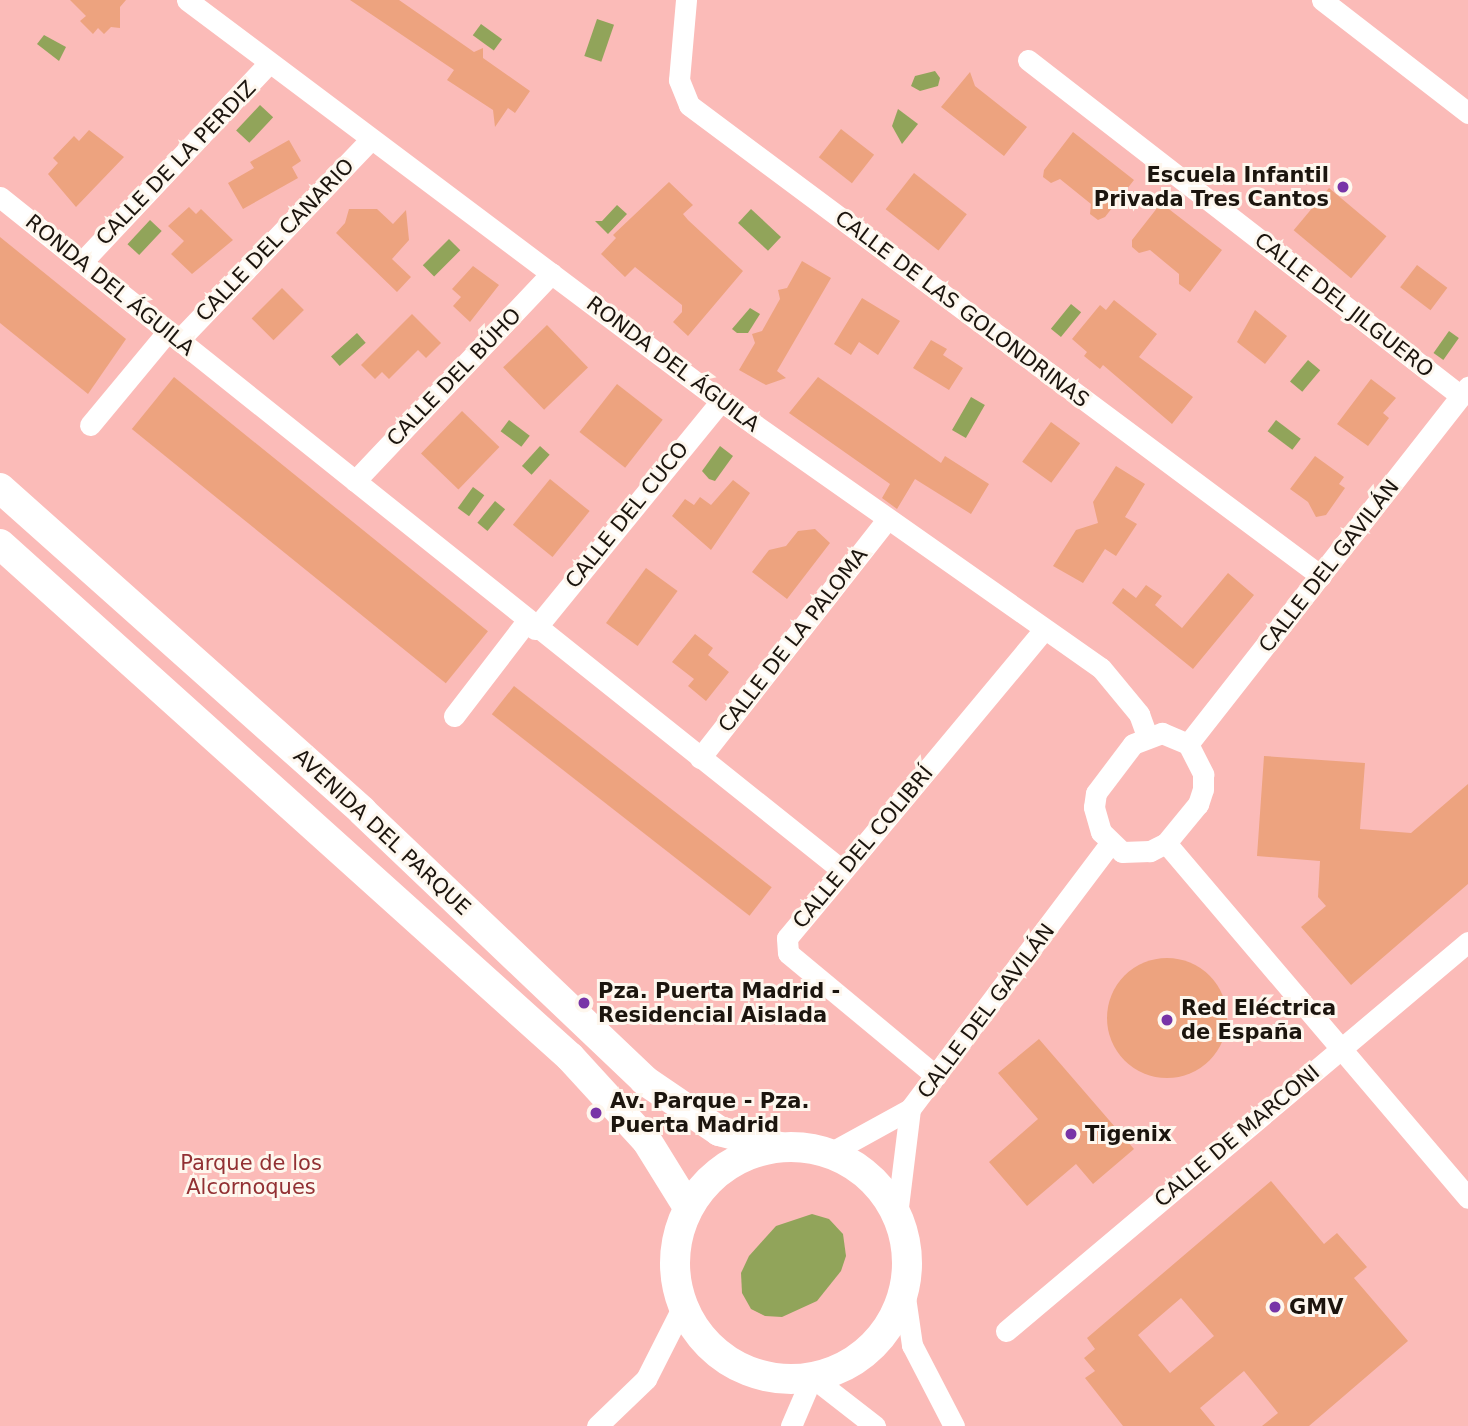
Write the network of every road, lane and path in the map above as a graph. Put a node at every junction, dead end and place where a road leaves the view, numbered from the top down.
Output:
1 (187, 0) edge
2 (686, 0) edge
3 (1322, 0) edge
4 (1028, 60) dead end
5 (269, 63) junction
6 (1468, 113) edge
7 (371, 139) junction
8 (0, 197) edge
9 (82, 262) junction
10 (552, 273) junction
11 (173, 335) junction
12 (1465, 391) edge
13 (721, 401) junction
14 (90, 425) dead end
15 (355, 481) junction
16 (0, 488) edge
17 (886, 521) junction
18 (0, 544) edge
19 (1321, 576) junction
20 (531, 626) junction
21 (1044, 629) junction
22 (453, 716) dead end
23 (1147, 736) junction
24 (1188, 744) junction
25 (700, 758) junction
26 (1166, 843) junction
27 (1110, 844) junction
28 (843, 871) junction
29 (1468, 943) edge
30 (1341, 1049) junction
31 (936, 1076) junction
32 (910, 1109) junction
33 (780, 1147) junction
34 (830, 1153) junction
35 (1468, 1198) edge
36 (688, 1207) junction
37 (897, 1215) junction
38 (904, 1290) junction
39 (682, 1306) junction
40 (1006, 1331) dead end
41 (812, 1377) junction
42 (597, 1426) edge
43 (791, 1426) edge
44 (875, 1426) edge
45 (954, 1426) edge

1 - 5 street, RONDA DEL ÁGUILA
2 - 19 street, CALLE DE LAS GOLONDRINAS
3 - 6 street
4 - 12 street, CALLE DEL JILGUERO
5 - 7 street, RONDA DEL ÁGUILA
5 - 9 street, CALLE DE LA PERDIZ
7 - 10 street, RONDA DEL ÁGUILA
7 - 11 street, CALLE DEL CANARIO
8 - 9 street, RONDA DEL ÁGUILA
9 - 11 street, RONDA DEL ÁGUILA
10 - 13 street, RONDA DEL ÁGUILA
10 - 15 street, CALLE DEL BÚHO
11 - 14 street, CALLE DEL CANARIO
11 - 15 street, RONDA DEL ÁGUILA
12 - 19 street, CALLE DEL GAVILÁN
13 - 17 street, RONDA DEL ÁGUILA
13 - 20 street, CALLE DEL CUCO
15 - 20 street, RONDA DEL ÁGUILA
16 - 33 street, AVENIDA DEL PARQUE
17 - 21 street, RONDA DEL ÁGUILA
17 - 25 street, CALLE DE LA PALOMA
18 - 36 street, AVENIDA DEL PARQUE
19 - 24 street, CALLE DEL GAVILÁN
20 - 22 street, CALLE DEL CUCO
20 - 25 street, RONDA DEL ÁGUILA
21 - 23 street, RONDA DEL ÁGUILA
21 - 28 street, CALLE DEL COLIBRÍ
23 - 24 street
23 - 27 street
24 - 26 street
25 - 28 street, RONDA DEL ÁGUILA
26 - 27 street
26 - 30 street
27 - 31 street, CALLE DEL GAVILÁN
28 - 31 street, CALLE DEL COLIBRÍ
29 - 30 street, CALLE DE MARCONI
30 - 35 street
30 - 40 street, CALLE DE MARCONI
31 - 32 street, CALLE DEL GAVILÁN
32 - 34 street, CALLE DEL GAVILÁN
32 - 37 street, CALLE DEL GAVILÁN
33 - 34 street
33 - 36 street
34 - 37 street
36 - 39 street
37 - 38 street
38 - 41 street
38 - 45 street
39 - 41 street
39 - 42 street
41 - 43 street
41 - 44 street

